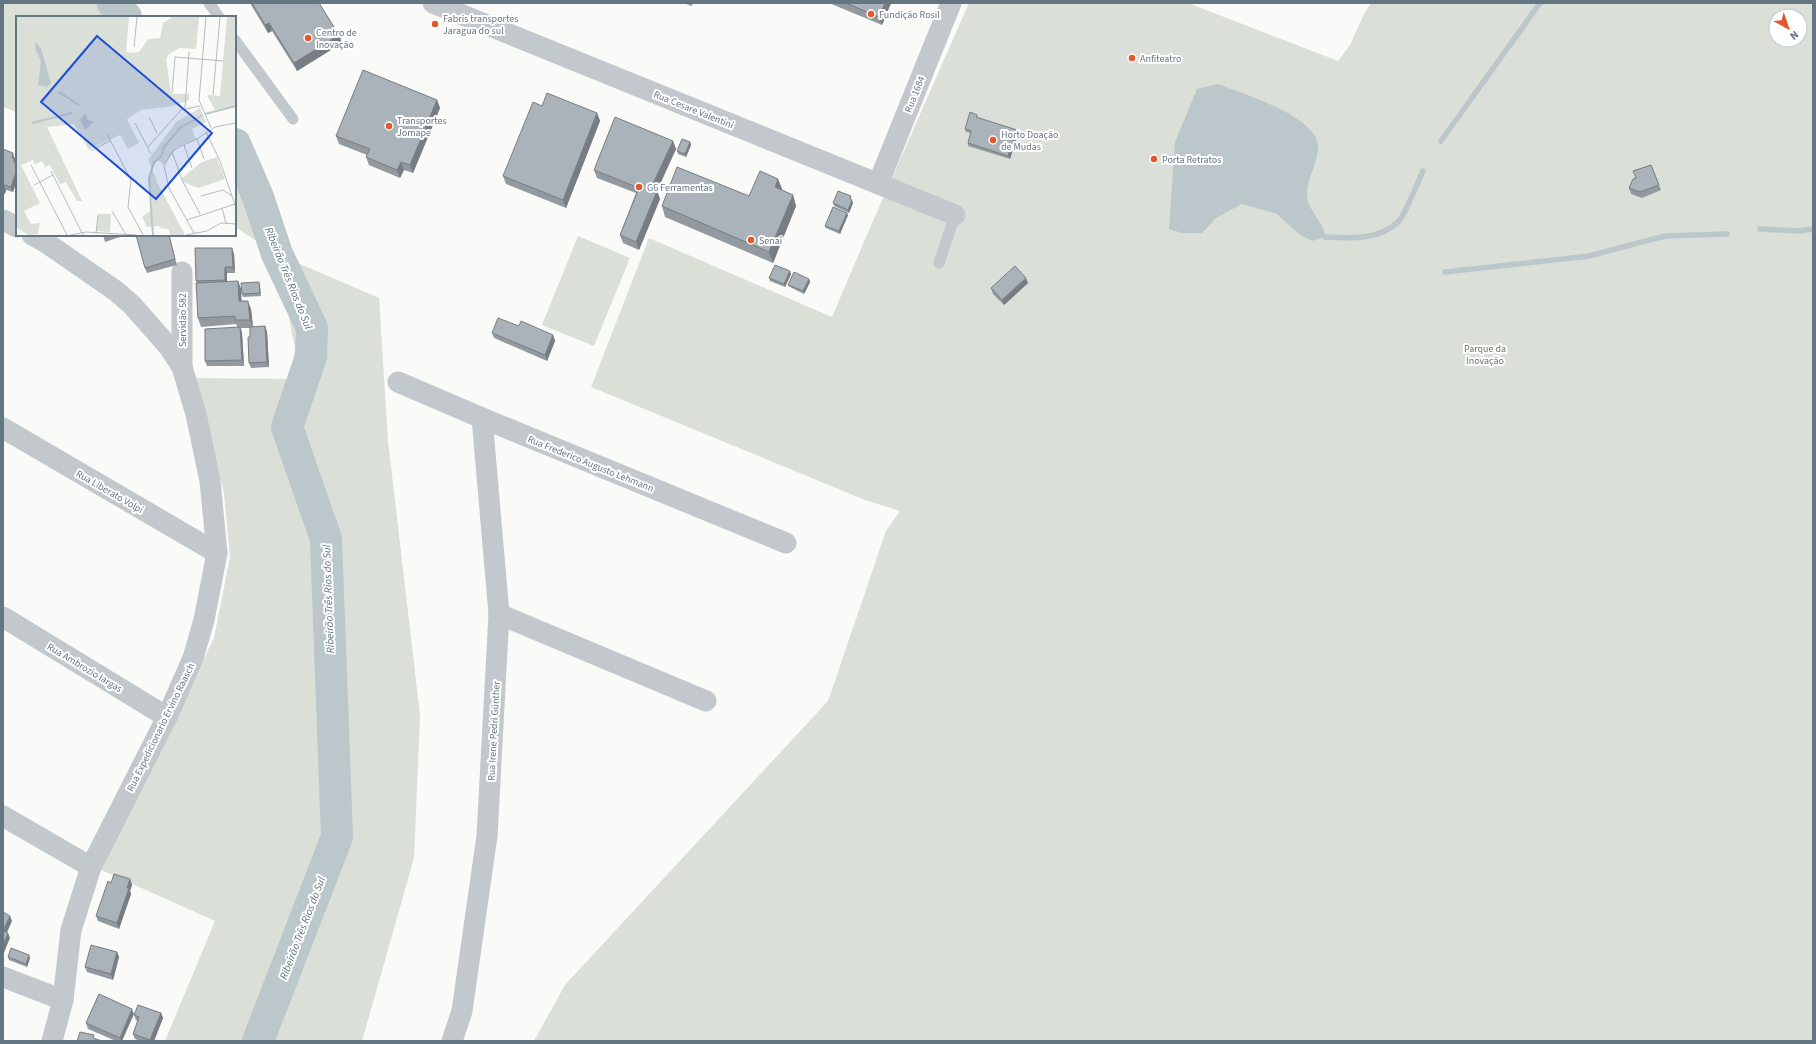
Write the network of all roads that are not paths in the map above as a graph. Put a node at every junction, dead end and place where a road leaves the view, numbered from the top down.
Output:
1 (209, 3) edge
2 (433, 3) edge
3 (951, 3) edge
4 (218, 16) edge
5 (236, 41) edge
6 (292, 119) dead end
7 (878, 184) junction
8 (955, 215) joint
9 (3, 220) edge
10 (16, 226) edge
11 (34, 236) edge
12 (938, 263) dead end
13 (182, 272) dead end
14 (182, 367) junction
15 (398, 382) dead end
16 (482, 418) junction
17 (3, 428) edge
18 (786, 543) dead end
19 (217, 553) junction
20 (499, 614) junction
21 (3, 617) edge
22 (706, 701) dead end
23 (167, 717) junction
24 (3, 816) edge
25 (91, 867) junction
26 (3, 977) edge
27 (63, 1000) junction
28 (52, 1041) edge
29 (452, 1041) edge

1 - 4 lane
2 - 7 street, Rua Cesare Valentini
3 - 7 street, Rua 1684
5 - 6 lane
7 - 8 street, Rua Cesare Valentini
8 - 12 lane
9 - 10 street
11 - 14 street, Rua Expedicionario Ervino Raasch
13 - 14 street, Servidão 582
14 - 19 street, Rua Expedicionario Ervino Raasch
15 - 16 street, Rua Frederico Augusto Lehmann
16 - 18 street, Rua Frederico Augusto Lehmann
16 - 20 street, Rua Irene Pedri Günther
17 - 19 street, Rua Liberato Volpi
19 - 23 street, Rua Expedicionario Ervino Raasch
20 - 22 street
20 - 29 street, Rua Irene Pedri Günther
21 - 23 street, Rua Ambrozio Iargas
23 - 25 street, Rua Expedicionario Ervino Raasch
24 - 25 street
25 - 27 street, Rua Expedicionario Ervino Raasch
26 - 27 street
27 - 28 street, Rua Expedicionario Ervino Raasch

